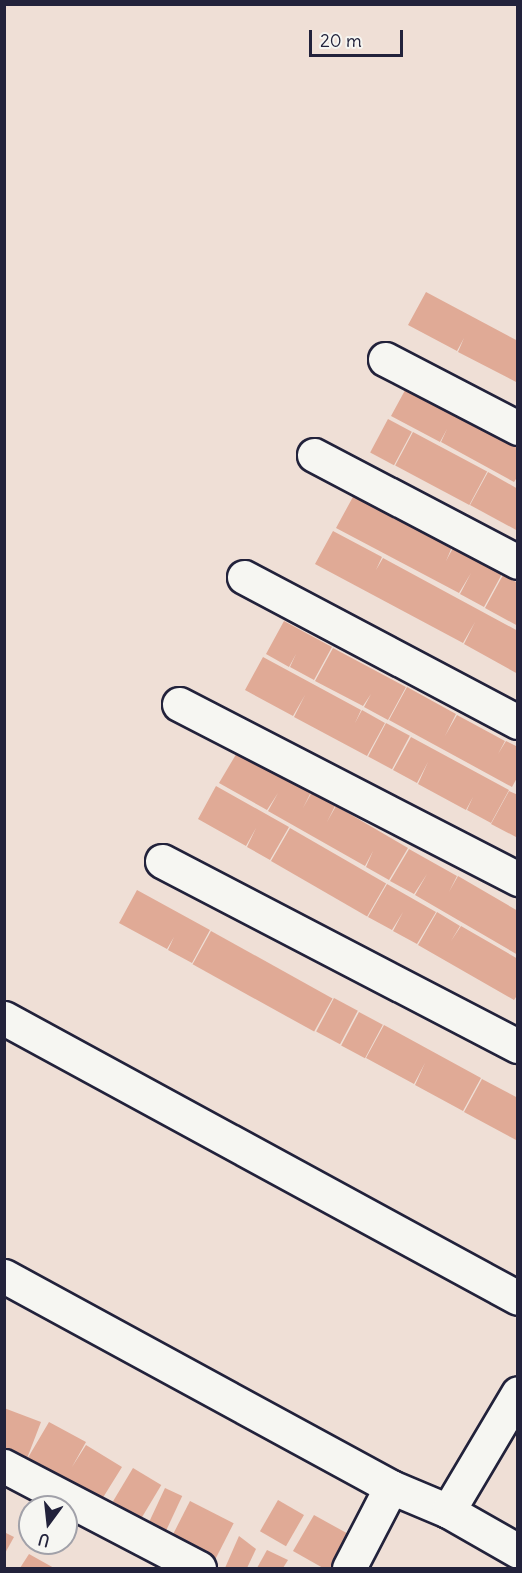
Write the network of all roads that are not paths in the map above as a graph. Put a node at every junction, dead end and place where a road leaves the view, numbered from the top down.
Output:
1 (385, 359) dead end
2 (518, 428) edge
3 (314, 455) dead end
4 (518, 562) edge
5 (244, 577) dead end
6 (179, 704) dead end
7 (518, 722) edge
8 (162, 861) dead end
9 (518, 879) edge
10 (4, 1018) edge
11 (518, 1046) edge
12 (4, 1276) edge
13 (518, 1298) edge
14 (518, 1393) edge
15 (4, 1466) edge
16 (391, 1487) junction
17 (448, 1511) junction
18 (518, 1551) edge
19 (199, 1569) edge
20 (349, 1569) edge

1 - 2 street
3 - 4 street
5 - 7 street
6 - 9 street
8 - 11 street
10 - 13 street
12 - 16 street
14 - 17 street
15 - 19 street
16 - 17 street
16 - 20 street
17 - 18 street

